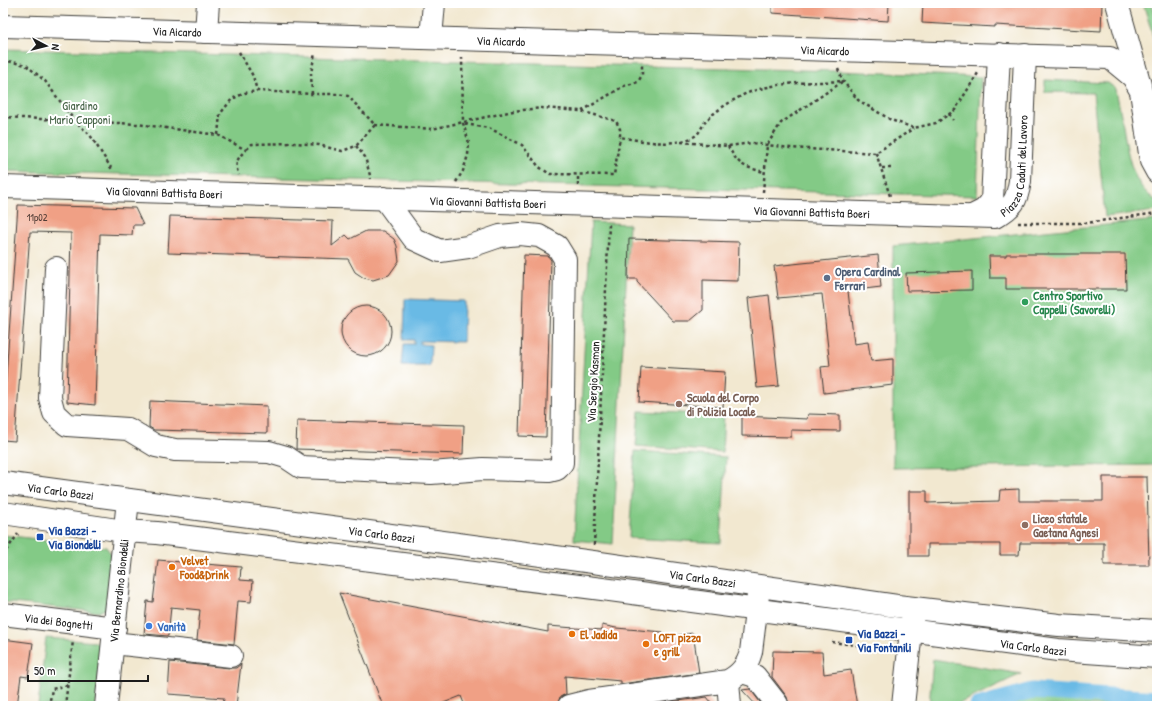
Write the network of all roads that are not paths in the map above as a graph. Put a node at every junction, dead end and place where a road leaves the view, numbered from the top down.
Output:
1 (208, 3) edge
2 (434, 3) edge
3 (1117, 3) edge
4 (1123, 24) junction
5 (3, 26) edge
6 (206, 32) junction
7 (431, 38) junction
8 (999, 54) junction
9 (1024, 55) junction
10 (1110, 58) junction
11 (1142, 91) junction
12 (1157, 172) edge
13 (3, 187) edge
14 (378, 190) junction
15 (972, 216) junction
16 (56, 268) dead end
17 (3, 483) edge
18 (128, 500) junction
19 (3, 513) edge
20 (124, 531) junction
21 (759, 587) junction
22 (913, 608) junction
23 (757, 609) junction
24 (3, 614) edge
25 (910, 630) junction
26 (1157, 631) edge
27 (114, 636) junction
28 (231, 656) dead end
29 (1157, 657) edge
30 (735, 676) junction
31 (777, 704) dead end
32 (106, 706) edge
33 (569, 706) edge
34 (730, 706) edge
35 (903, 706) edge

1 - 6 street
2 - 7 street
3 - 4 street
4 - 10 street
4 - 11 street
5 - 6 street, Via Aicardo
6 - 7 street, Via Aicardo
7 - 8 street, Via Aicardo
8 - 9 street
8 - 15 street, Piazza Caduti del Lavoro
9 - 10 street
9 - 15 street, Piazza Caduti del Lavoro
10 - 11 street
11 - 12 street
13 - 14 street, Via Giovanni Battista Boeri
14 - 15 street, Via Giovanni Battista Boeri
14 - 16 street
17 - 18 street, Via Carlo Bazzi
18 - 20 street, Via Bernardino Biondelli
18 - 21 street, Via Carlo Bazzi
19 - 20 street, Via Carlo Bazzi
20 - 23 street, Via Carlo Bazzi
20 - 27 street, Via Bernardino Biondelli
21 - 22 street, Via Carlo Bazzi
21 - 23 street
22 - 25 street
22 - 26 street, Via Carlo Bazzi
23 - 25 street, Via Carlo Bazzi
23 - 30 street
24 - 27 street, Via dei Bognetti
25 - 29 street, Via Carlo Bazzi
25 - 35 street
27 - 28 street, Via dei Bognetti
27 - 32 street, Via Bernardino Biondelli
30 - 31 street
30 - 33 street
30 - 34 street

